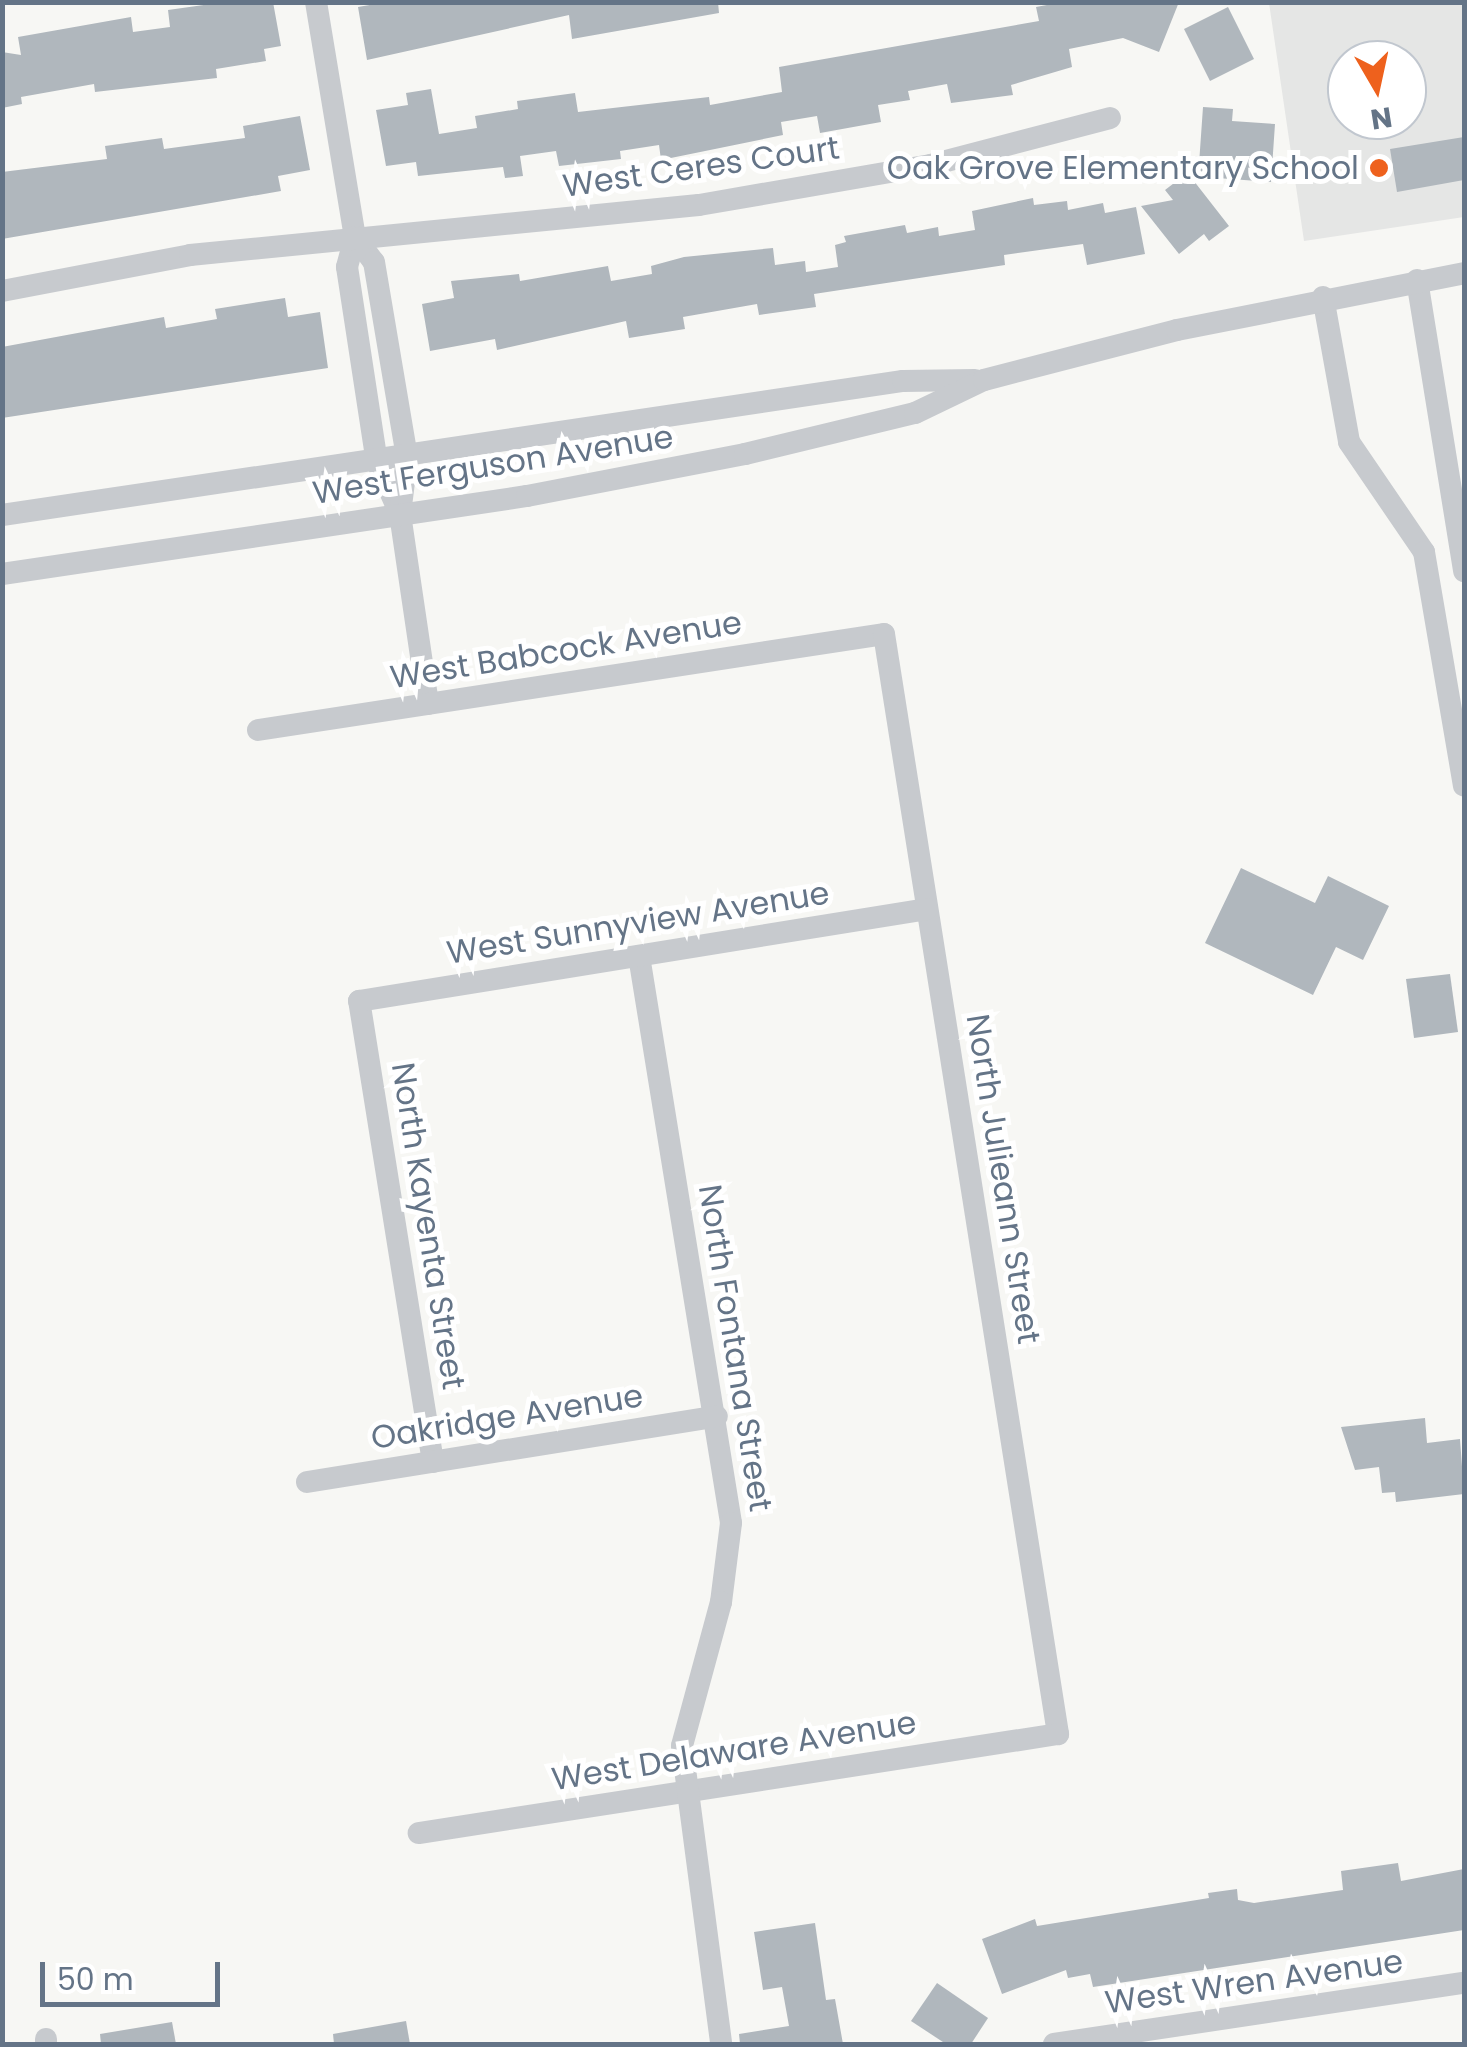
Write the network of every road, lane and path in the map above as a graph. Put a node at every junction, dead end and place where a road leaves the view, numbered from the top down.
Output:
1 (316, 2) edge
2 (1110, 118) dead end
3 (355, 238) junction
4 (1464, 272) edge
5 (1417, 280) junction
6 (2, 291) edge
7 (1323, 298) junction
8 (984, 380) junction
9 (406, 458) junction
10 (377, 462) junction
11 (400, 514) junction
12 (2, 516) edge
13 (1464, 572) edge
14 (2, 574) edge
15 (884, 634) joint
16 (428, 704) junction
17 (258, 730) dead end
18 (1464, 786) edge
19 (927, 909) junction
20 (639, 956) junction
21 (359, 1001) joint
22 (717, 1416) junction
23 (434, 1462) junction
24 (308, 1482) dead end
25 (1058, 1734) joint
26 (684, 1792) junction
27 (419, 1833) dead end
28 (1464, 1983) edge
29 (721, 2044) edge
30 (1054, 2044) edge

1 - 3 street
2 - 3 street, West Ceres Court
3 - 6 street, West Ceres Court
3 - 9 street
3 - 10 street
4 - 5 street, West Ferguson Avenue
5 - 7 street, West Ferguson Avenue
5 - 13 street
7 - 8 street, West Ferguson Avenue
7 - 18 street
8 - 9 street, West Ferguson Avenue
8 - 11 street, West Ferguson Avenue
9 - 10 street, West Ferguson Avenue
9 - 11 street
10 - 11 street
10 - 12 street, West Ferguson Avenue
11 - 14 street, West Ferguson Avenue
11 - 16 street
15 - 16 street, West Babcock Avenue
15 - 19 street, North Julieann Street
16 - 17 street, West Babcock Avenue
19 - 20 street, West Sunnyview Avenue
19 - 25 street, North Julieann Street
20 - 21 street, West Sunnyview Avenue
20 - 22 street, North Fontana Street
21 - 23 street, North Kayenta Street
22 - 23 street, Oakridge Avenue
22 - 26 street, North Fontana Street
23 - 24 street, Oakridge Avenue
25 - 26 street, West Delaware Avenue
26 - 27 street, West Delaware Avenue
26 - 29 street, North Fontana Street
28 - 30 street, West Wren Avenue

